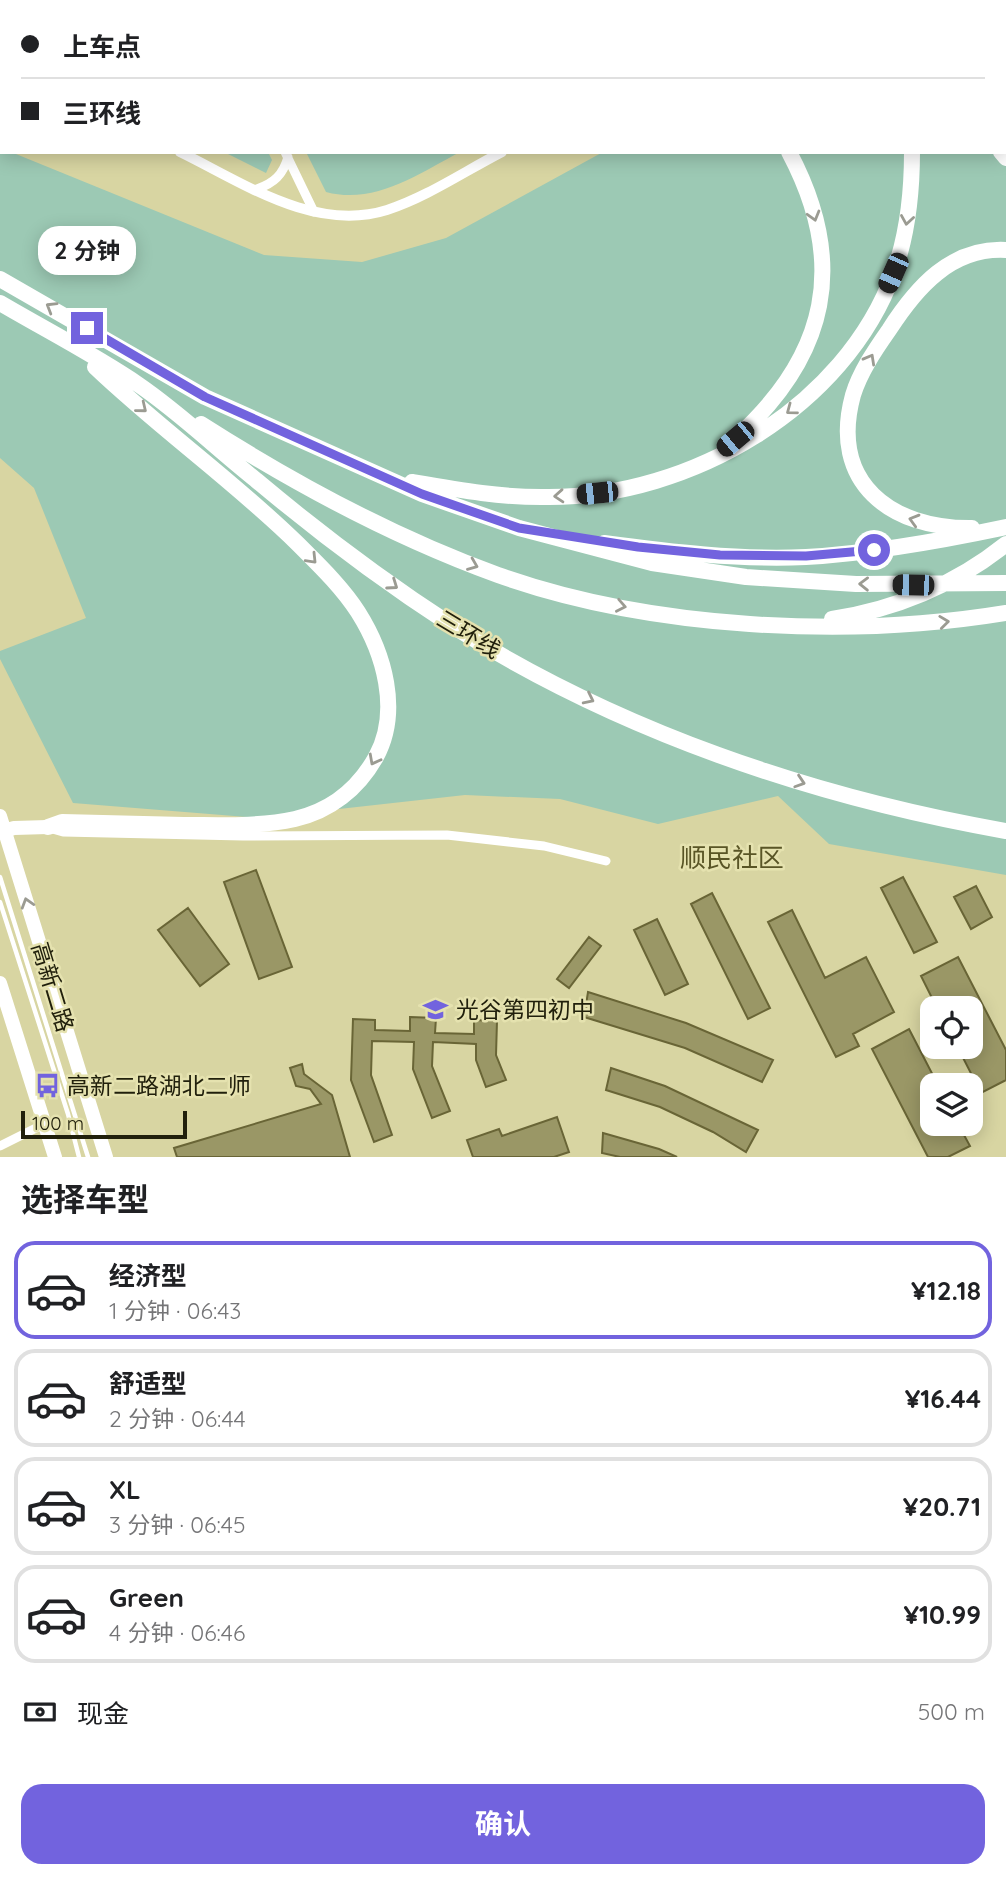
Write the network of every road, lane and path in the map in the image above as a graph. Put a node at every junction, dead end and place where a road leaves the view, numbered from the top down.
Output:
1 (184, 154) edge
2 (498, 154) edge
3 (790, 154) edge
4 (912, 154) edge
5 (286, 155) edge
6 (257, 190) junction
7 (314, 212) junction
8 (1006, 250) edge
9 (0, 279) edge
10 (0, 303) edge
11 (73, 345) junction
12 (140, 386) junction
13 (711, 459) junction
14 (372, 473) junction
15 (1006, 526) edge
16 (519, 528) junction
17 (1006, 544) edge
18 (1006, 583) edge
19 (1006, 613) edge
20 (770, 626) junction
21 (1, 826) edge
22 (48, 827) junction
23 (1006, 831) edge
24 (606, 861) dead end
25 (0, 877) edge
26 (0, 902) edge
27 (0, 983) edge
28 (44, 1124) junction
29 (0, 1146) edge
30 (55, 1157) edge
31 (79, 1157) edge
32 (88, 1157) edge
33 (106, 1157) edge

1 - 6 street
2 - 7 street
3 -> 13 highway
4 -> 13 highway
5 - 6 street
5 - 7 street
6 - 7 street
15 -> 8 highway
14 -> 9 highway
10 - 11 highway, 三环线
11 - 12 highway, 三环线
11 -> 22 highway
12 -> 20 highway
12 -> 23 highway, 三环线
13 -> 14 highway
14 - 16 highway
15 - 16 highway
18 -> 16 highway
17 - 20 highway
20 -> 19 highway
21 - 22 main road
33 -> 21 main road, 高新二路
22 - 24 street
25 - 32 lane
26 - 31 lane
27 - 28 main road
28 - 29 street
28 - 30 main road

